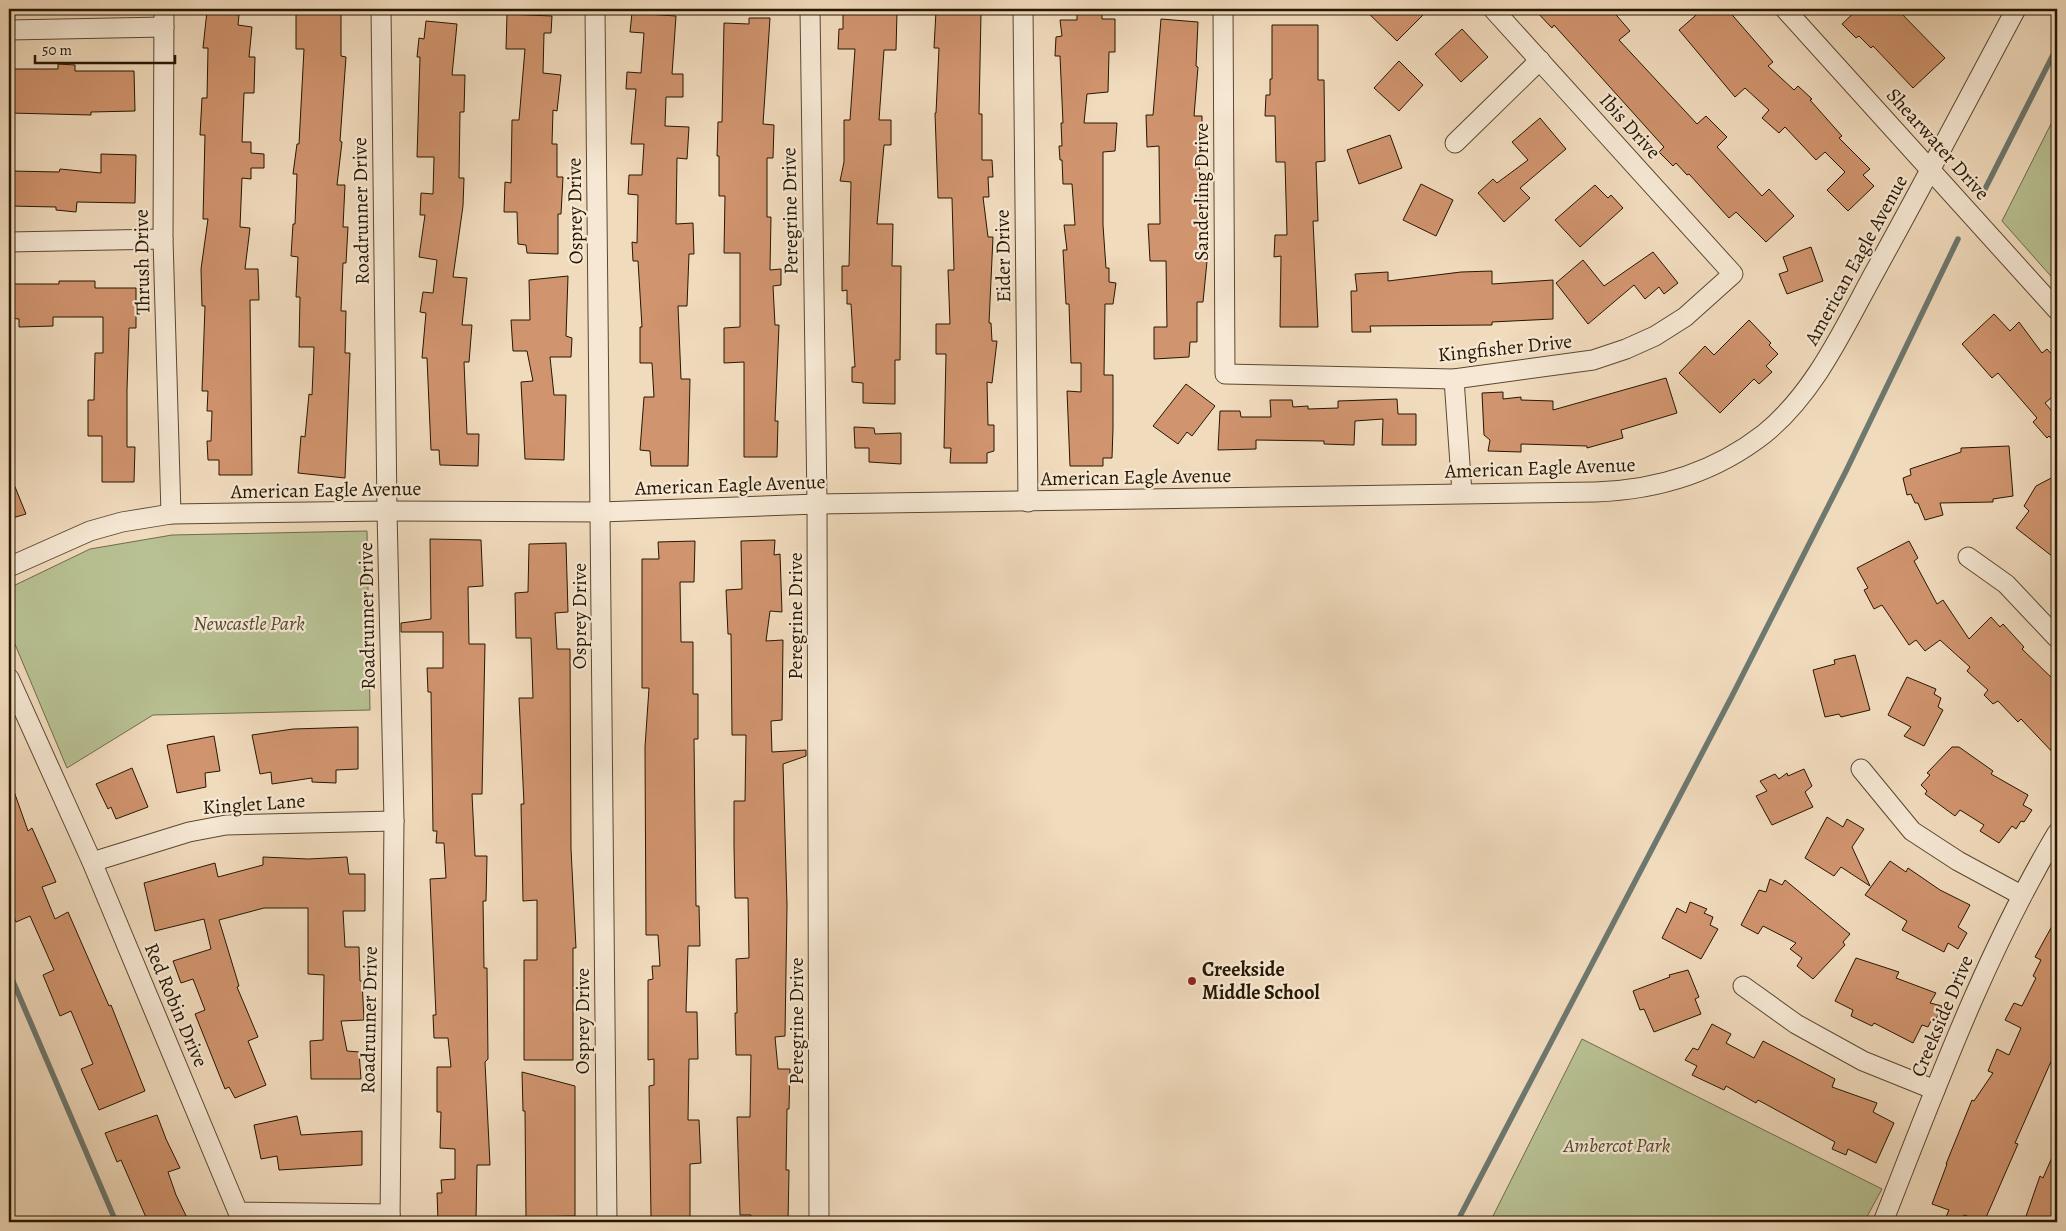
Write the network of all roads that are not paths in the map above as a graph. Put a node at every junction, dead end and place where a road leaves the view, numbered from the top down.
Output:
1 (381, 9) edge
2 (595, 9) edge
3 (810, 9) edge
4 (1023, 9) edge
5 (1222, 9) edge
6 (1493, 9) edge
7 (1785, 9) edge
8 (2016, 9) edge
9 (164, 18) edge
10 (9, 30) edge
11 (1540, 60) junction
12 (1455, 143) dead end
13 (1931, 170) junction
14 (164, 239) junction
15 (9, 242) edge
16 (1733, 274) joint
17 (2057, 310) edge
18 (1225, 374) joint
19 (1454, 379) junction
20 (1462, 493) junction
21 (1028, 502) junction
22 (817, 504) junction
23 (387, 511) junction
24 (601, 512) junction
25 (171, 514) junction
26 (1968, 557) dead end
27 (9, 567) edge
28 (2057, 638) edge
29 (9, 678) edge
30 (1861, 769) dead end
31 (394, 821) junction
32 (2057, 834) edge
33 (92, 862) junction
34 (2021, 895) junction
35 (1743, 986) dead end
36 (1935, 1090) junction
37 (390, 1218) edge
38 (606, 1222) edge
39 (819, 1222) edge
40 (1883, 1222) edge

1 - 23 street, Roadrunner Drive
2 - 24 street, Osprey Drive
3 - 22 street, Peregrine Drive
4 - 21 street, Eider Drive
5 - 18 street, Sanderling Drive
6 - 11 street, Ibis Drive
7 - 13 street, Shearwater Drive
8 - 13 street, American Eagle Avenue
9 - 10 street
9 - 14 street, Thrush Drive
11 - 12 street
11 - 16 street, Ibis Drive
13 - 17 street, Shearwater Drive
13 - 20 street, American Eagle Avenue
14 - 15 street
14 - 25 street, Thrush Drive
16 - 19 street, Kingfisher Drive
18 - 19 street, Kingfisher Drive
19 - 20 street
20 - 21 street, American Eagle Avenue
21 - 22 street, American Eagle Avenue
22 - 24 street, American Eagle Avenue
22 - 39 street, Peregrine Drive
23 - 24 street, American Eagle Avenue
23 - 25 street, American Eagle Avenue
23 - 31 street, Roadrunner Drive
24 - 38 street, Osprey Drive
25 - 27 street, American Eagle Avenue
26 - 28 street
29 - 33 street, Red Robin Drive
30 - 34 street
31 - 33 street, Kinglet Lane
31 - 37 street, Roadrunner Drive
32 - 34 street, Creekside Drive
33 - 37 street, Red Robin Drive
34 - 36 street, Creekside Drive
35 - 36 street
36 - 40 street, Creekside Drive

